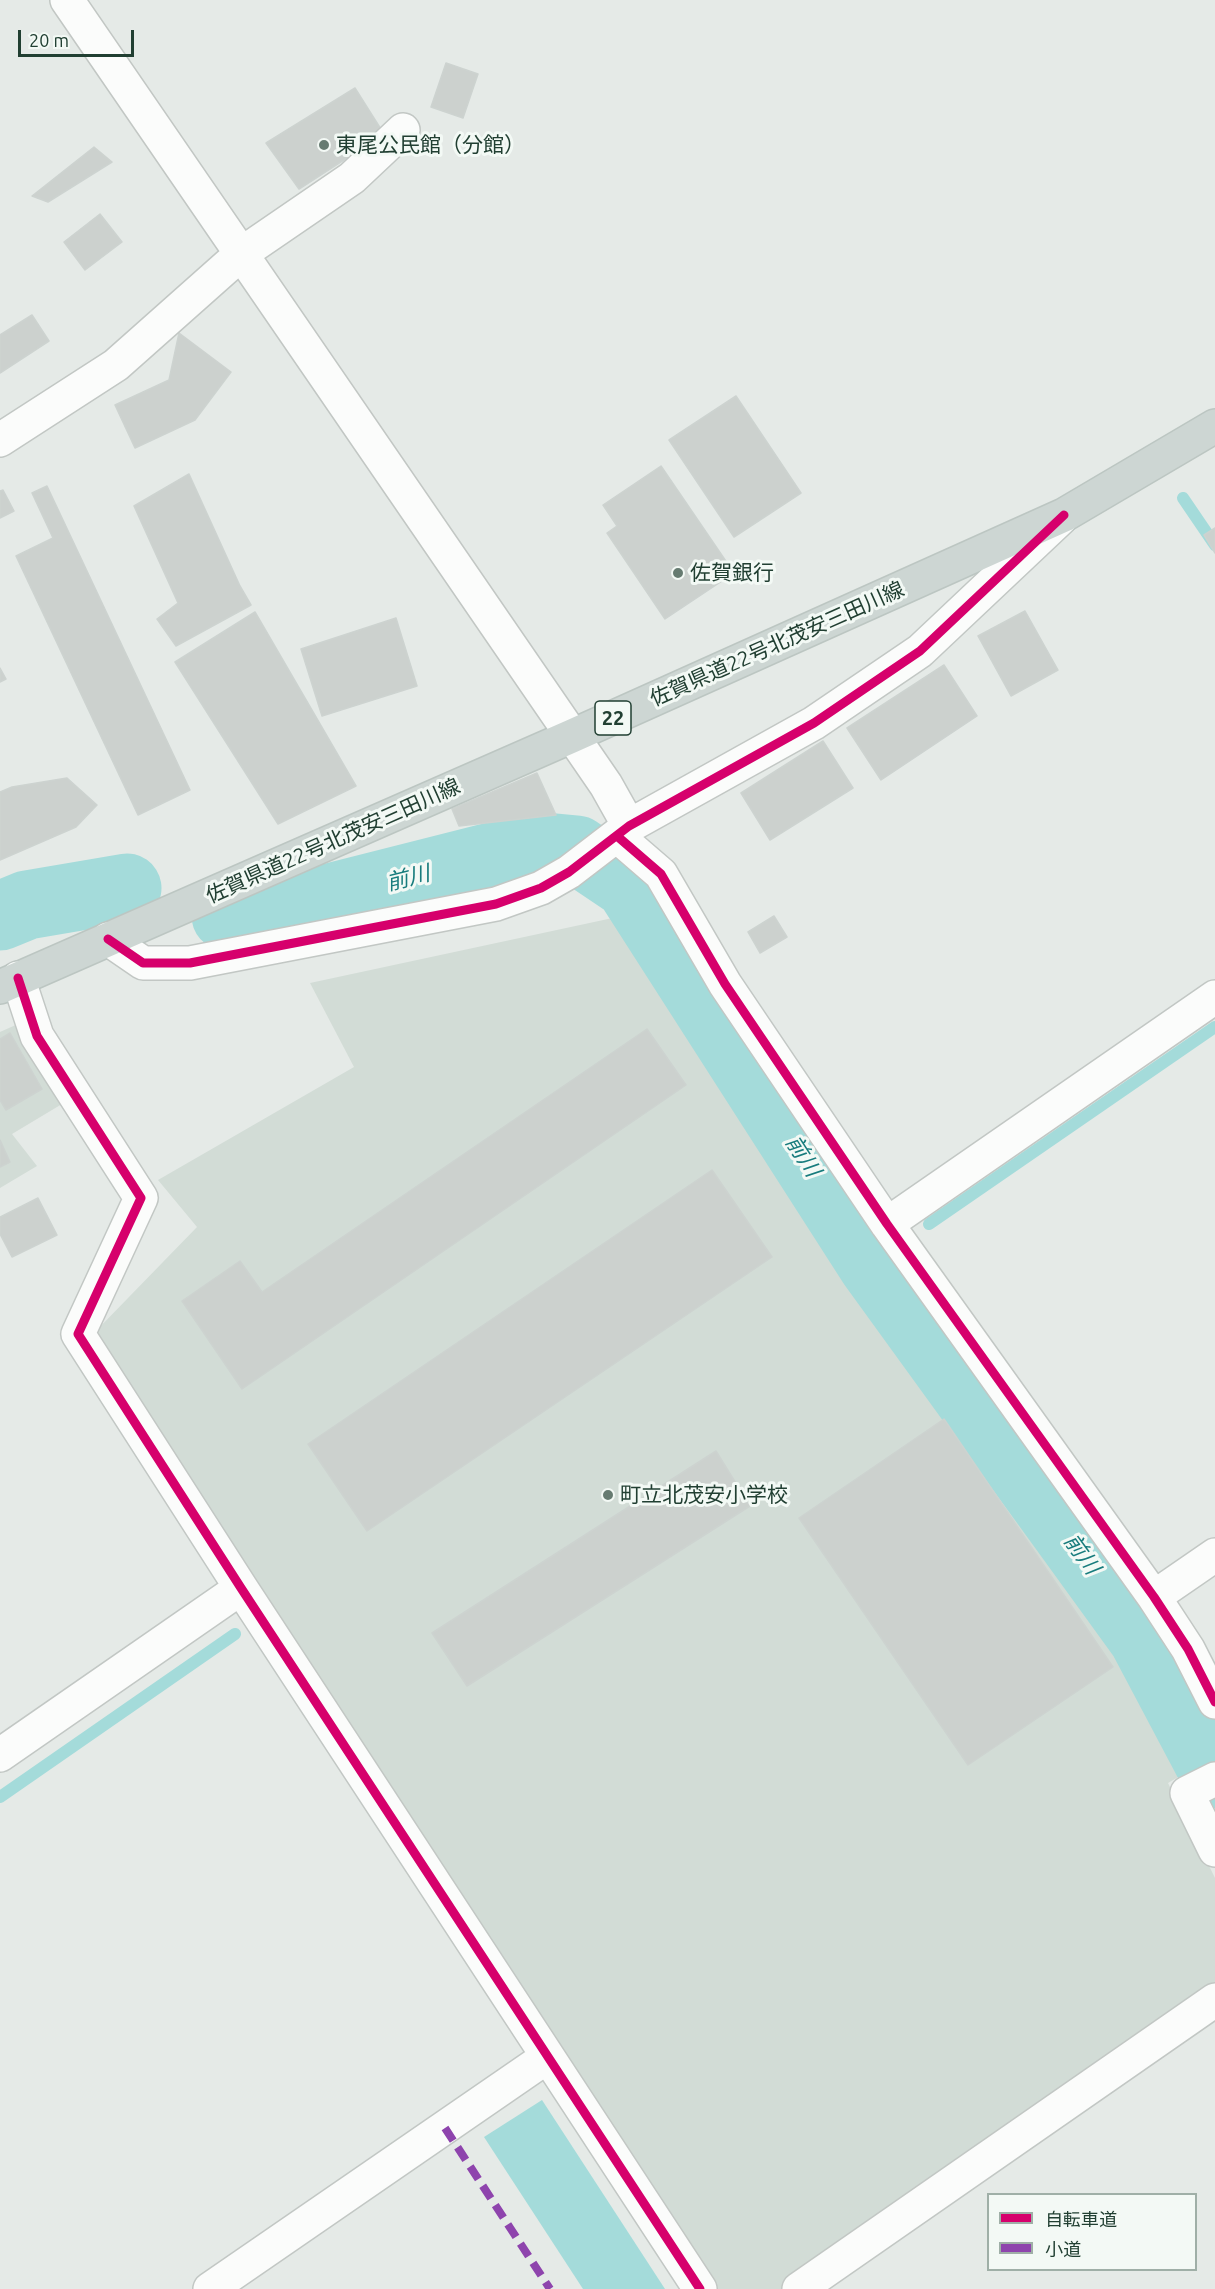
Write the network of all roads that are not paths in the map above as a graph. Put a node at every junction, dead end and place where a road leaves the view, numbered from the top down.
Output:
1 (67, 0) edge
2 (403, 130) dead end
3 (241, 254) junction
4 (1215, 426) edge
5 (0, 440) edge
6 (1064, 515) junction
7 (572, 736) junction
8 (618, 835) junction
9 (108, 939) junction
10 (9, 983) edge
11 (1215, 997) edge
12 (887, 1224) junction
13 (1215, 1555) edge
14 (241, 1588) junction
15 (1154, 1597) junction
16 (1215, 1702) edge
17 (0, 1755) edge
18 (1207, 1783) edge
19 (1215, 1850) edge
20 (1215, 2000) edge
21 (547, 2057) junction
22 (210, 2289) edge
23 (700, 2289) edge
24 (799, 2289) edge

1 - 3 street
2 - 3 street
3 - 5 street
3 - 7 street
4 - 6 main road, 佐賀県道22号北茂安三田川線 / 22
6 - 7 main road, 佐賀県道22号北茂安三田川線 / 22
6 - 8 street
7 - 8 street
7 - 9 main road, 佐賀県道22号北茂安三田川線 / 22
8 - 9 street
8 - 12 street
9 - 10 main road, 佐賀県道22号北茂安三田川線 / 22
10 - 14 street
11 - 12 street
12 - 15 street
13 - 15 street
14 - 17 street
14 - 21 street
15 - 16 street
18 - 19 street
20 - 24 street
21 - 22 street
21 - 23 street

